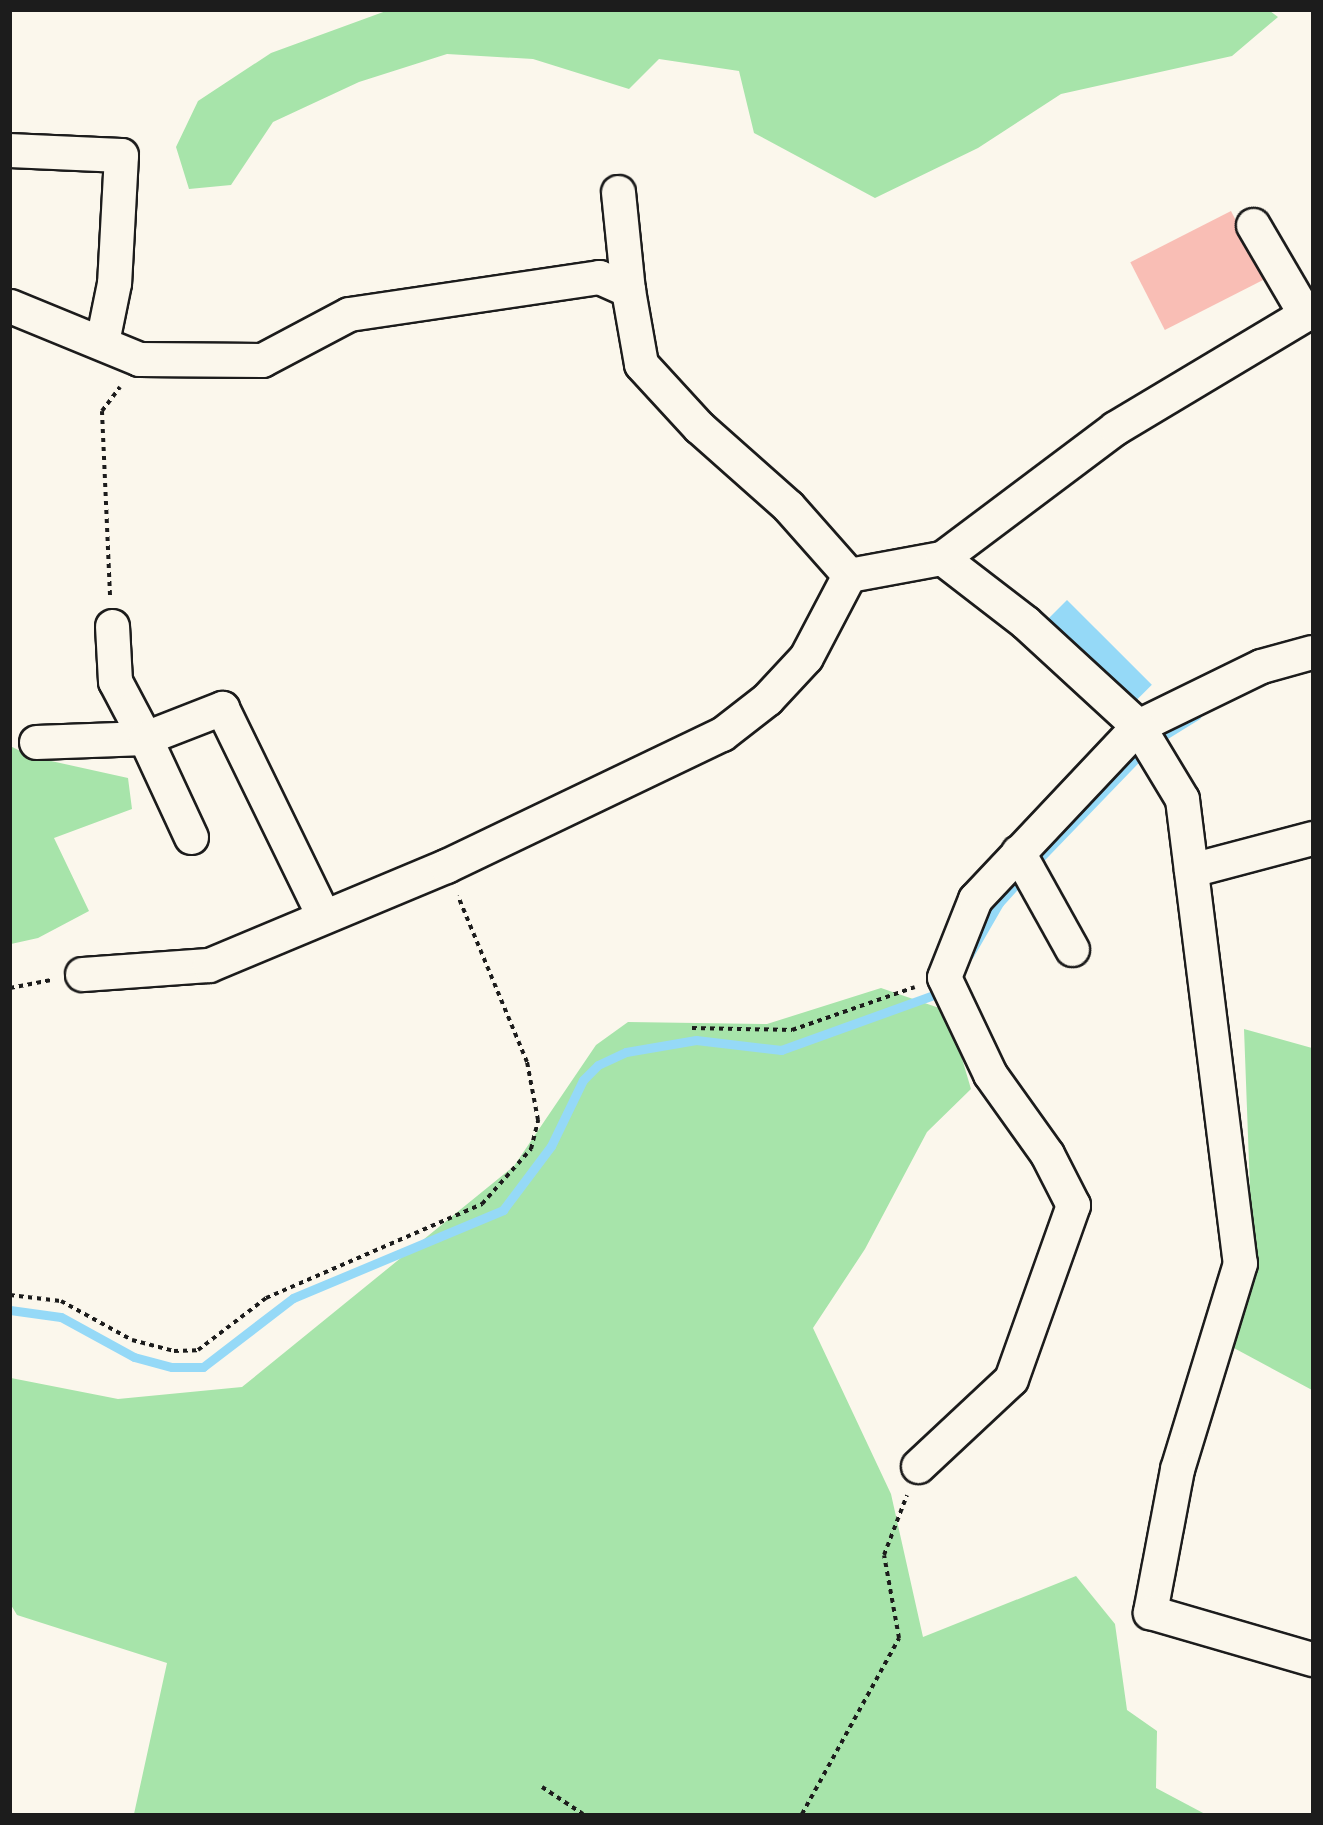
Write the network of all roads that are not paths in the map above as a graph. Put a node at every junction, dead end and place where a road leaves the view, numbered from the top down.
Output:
1 (10, 150) edge
2 (618, 192) dead end
3 (1253, 225) dead end
4 (628, 290) junction
5 (10, 306) edge
6 (1309, 312) edge
7 (102, 342) junction
8 (942, 558) junction
9 (849, 575) junction
10 (112, 626) road end
11 (1312, 652) edge
12 (1138, 726) junction
13 (145, 738) junction
14 (36, 742) dead end
15 (192, 837) dead end
16 (1312, 838) edge
17 (1018, 852) junction
18 (1191, 870) junction
19 (323, 915) junction
20 (1072, 949) dead end
21 (82, 974) road end
22 (918, 1466) road end
23 (1312, 1659) edge

1 - 7 street
2 - 4 street
3 - 6 street
4 - 7 street
4 - 9 street
5 - 7 street
6 - 8 street
8 - 9 street
8 - 12 street
9 - 19 street
10 - 13 street
11 - 12 street
12 - 17 street
12 - 18 street
13 - 14 street
13 - 15 street
13 - 19 street
16 - 18 street
17 - 20 street
17 - 22 street
18 - 23 street
19 - 21 street

